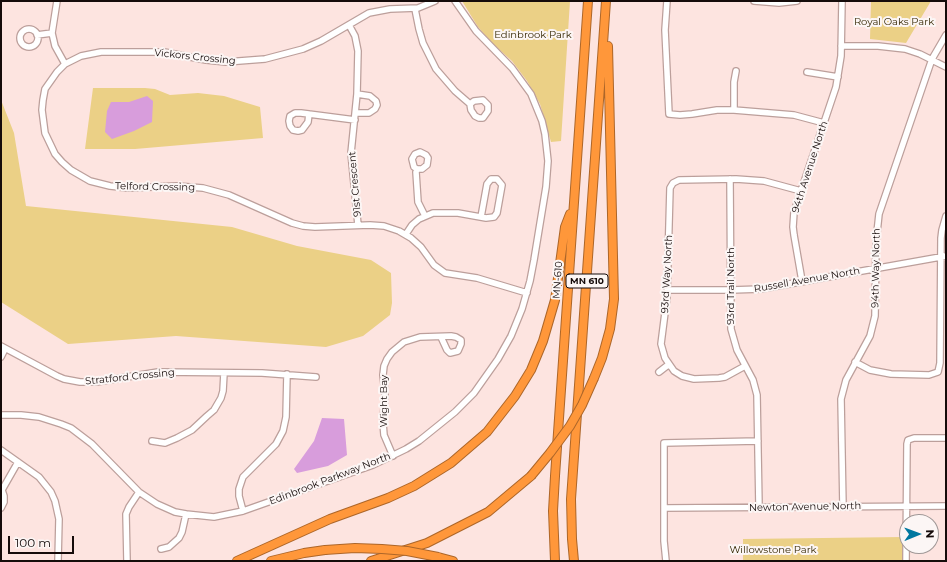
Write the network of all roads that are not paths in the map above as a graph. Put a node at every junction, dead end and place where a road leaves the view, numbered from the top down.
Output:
1 (57, 1) edge
2 (435, 1) edge
3 (454, 1) edge
4 (588, 1) edge
5 (606, 1) edge
6 (610, 1) edge
7 (668, 1) edge
8 (754, 1) edge
9 (797, 1) edge
10 (842, 1) edge
11 (415, 9) junction
12 (349, 25) junction
13 (52, 33) junction
14 (37, 35) dead end
15 (946, 35) edge
16 (841, 46) junction
17 (932, 59) junction
18 (65, 64) junction
19 (946, 67) edge
20 (736, 71) dead end
21 (807, 72) dead end
22 (838, 77) junction
23 (357, 94) junction
24 (470, 104) dead end
25 (734, 110) junction
26 (356, 113) junction
27 (308, 114) dead end
28 (355, 120) junction
29 (824, 123) junction
30 (417, 169) dead end
31 (730, 179) junction
32 (801, 191) junction
33 (574, 204) junction
34 (425, 216) junction
35 (482, 216) junction
36 (946, 216) edge
37 (358, 226) junction
38 (406, 234) junction
39 (944, 256) edge
40 (876, 268) junction
41 (802, 281) junction
42 (668, 290) junction
43 (730, 290) junction
44 (527, 293) junction
45 (441, 337) dead end
46 (3, 348) edge
47 (1, 357) edge
48 (855, 362) junction
49 (668, 364) junction
50 (745, 366) junction
51 (224, 372) junction
52 (659, 372) dead end
53 (287, 374) junction
54 (316, 377) dead end
55 (1, 415) edge
56 (946, 438) edge
57 (152, 441) dead end
58 (758, 441) junction
59 (1, 450) edge
60 (393, 456) junction
61 (18, 462) junction
62 (1, 490) edge
63 (139, 492) junction
64 (907, 505) junction
65 (946, 506) edge
66 (759, 507) junction
67 (843, 507) junction
68 (1, 508) edge
69 (664, 508) junction
70 (243, 511) junction
71 (186, 514) junction
72 (161, 549) dead end
73 (58, 561) edge
74 (127, 561) edge
75 (237, 561) edge
76 (271, 561) edge
77 (371, 561) edge
78 (453, 561) edge
79 (555, 561) edge
80 (574, 561) edge
81 (666, 561) edge
82 (906, 561) edge

1 - 13 street
2 - 11 street, Vickors Crossing
3 - 44 street, Edinbrook Parkway North
4 - 33 highway, MN-610 / MN 610
5 - 80 highway, MN 610
6 - 77 highway, bridge
7 - 25 street
8 - 9 street
10 - 16 street, 94th Avenue North
11 - 12 street, Vickors Crossing
11 - 24 street
12 - 18 street, Vickors Crossing
12 - 23 street, 91st Crescent
13 - 14 street
13 - 18 street
15 - 17 street, 94th Way North
16 - 17 street
16 - 22 street, 94th Avenue North
17 - 19 street
17 - 40 street, 94th Way North
18 - 37 street, Telford Crossing
20 - 25 street
21 - 22 street
22 - 29 street, 94th Avenue North
23 - 26 street, 91st Crescent
23 - 26 street
25 - 29 street
26 - 28 street, 91st Crescent
27 - 28 street
28 - 37 street, 91st Crescent
29 - 32 street, 94th Avenue North
30 - 34 street
31 - 32 street
31 - 42 street, 93rd Way North
31 - 43 street, 93rd Trail North
32 - 41 street, 94th Avenue North
33 - 75 highway
33 - 79 highway, MN-610 / MN 610
34 - 35 street
34 - 38 street
35 - 35 street
36 - 39 street
37 - 38 street, Telford Crossing
38 - 44 street
39 - 40 street, Russell Avenue North
39 - 48 street
40 - 41 street, Russell Avenue North
40 - 48 street, 94th Way North
41 - 43 street, Russell Avenue North
42 - 43 street, Russell Avenue North
42 - 49 street, 93rd Way North
43 - 50 street, 93rd Trail North
44 - 60 street, Edinbrook Parkway North
45 - 60 street, Wight Bay
46 - 47 street
46 - 51 street, Stratford Crossing
48 - 67 street, 94th Way North
49 - 50 street
49 - 52 street
50 - 58 street, 93rd Trail North
51 - 53 street, Stratford Crossing
51 - 57 street
53 - 54 street, Stratford Crossing
53 - 70 street
55 - 63 street, Edinbrook Parkway North
56 - 64 street
58 - 66 street, 93rd Trail North
58 - 69 street
59 - 61 street
60 - 70 street, Edinbrook Parkway North
61 - 62 street
61 - 73 street
62 - 68 street
63 - 71 street, Edinbrook Parkway North
63 - 74 street
64 - 65 street, Newton Avenue North
64 - 67 street, Newton Avenue North
64 - 82 street
66 - 67 street, Newton Avenue North
66 - 69 street, Newton Avenue North
69 - 81 street
70 - 71 street, Edinbrook Parkway North
71 - 72 street
76 - 78 highway, bridge

